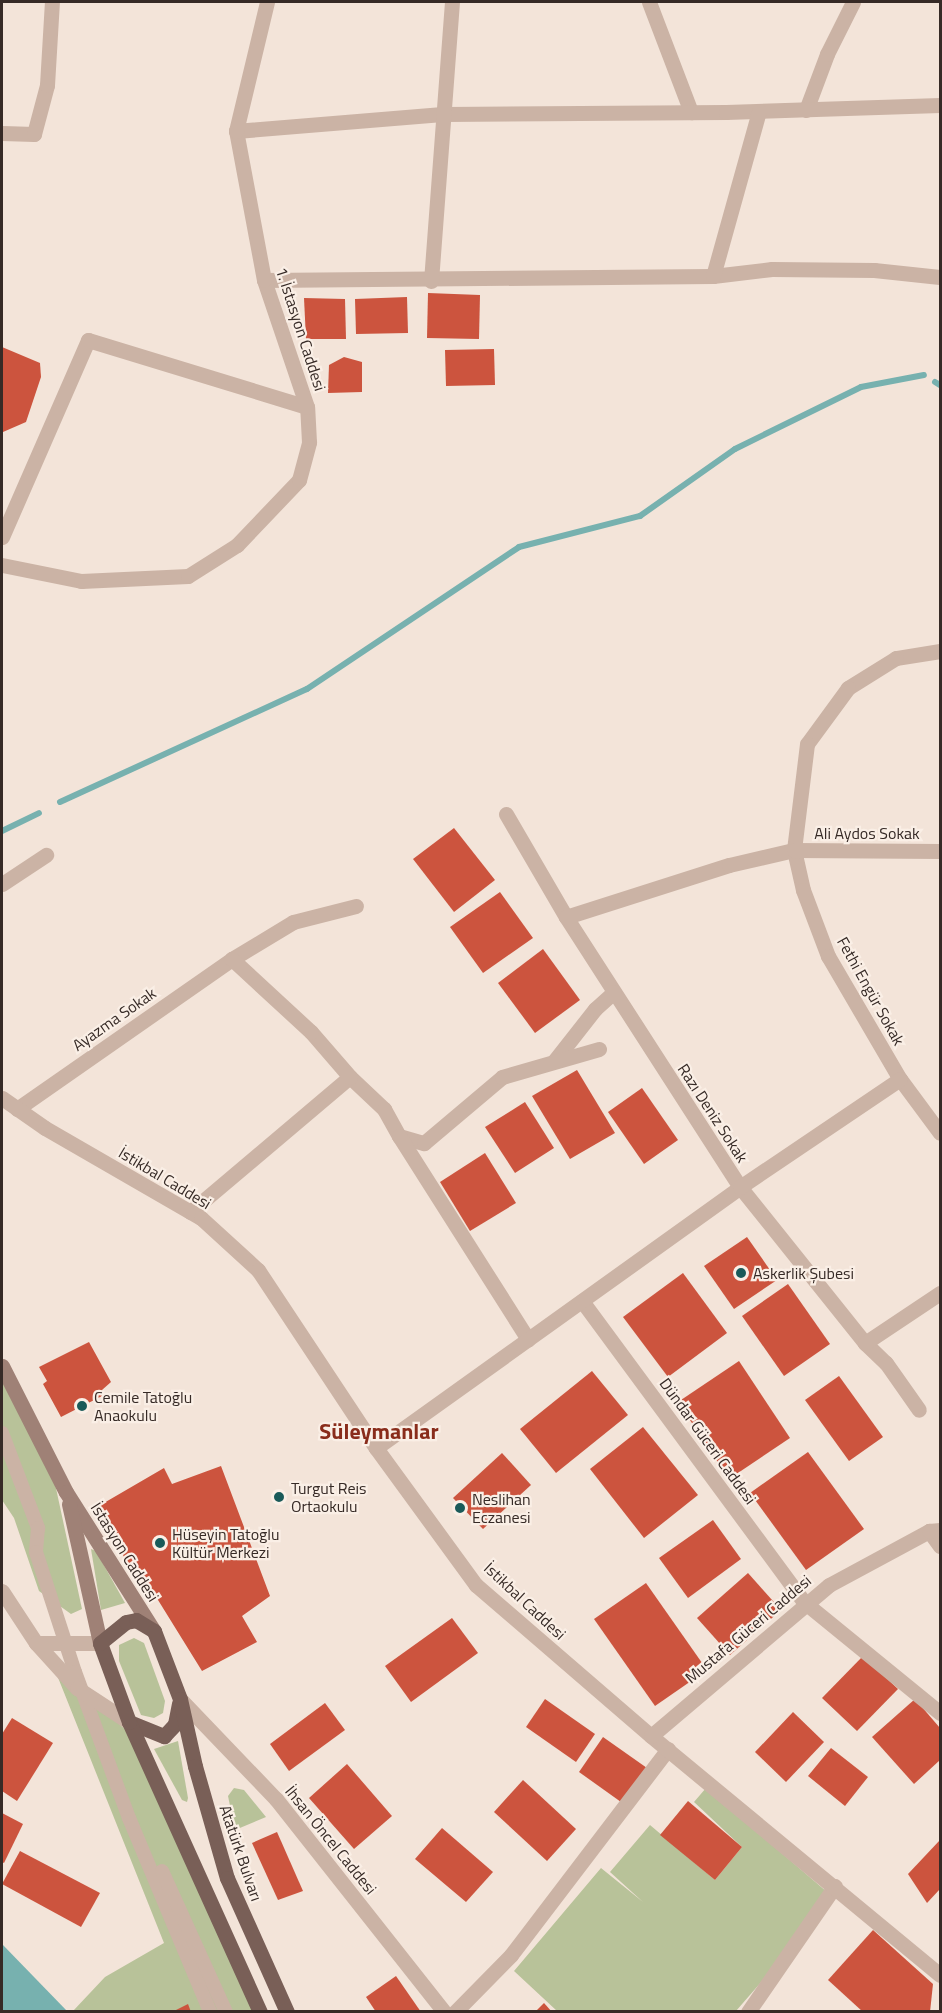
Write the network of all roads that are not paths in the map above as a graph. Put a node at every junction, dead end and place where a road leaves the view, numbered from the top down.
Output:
1 (52, 2) edge
2 (267, 2) edge
3 (452, 2) edge
4 (649, 2) edge
5 (853, 2) edge
6 (940, 105) edge
7 (806, 110) junction
8 (759, 111) junction
9 (691, 112) junction
10 (445, 114) junction
11 (236, 132) junction
12 (2, 133) edge
13 (713, 276) junction
14 (940, 277) edge
15 (264, 280) junction
16 (432, 280) junction
17 (307, 407) junction
18 (2, 537) edge
19 (2, 565) edge
20 (940, 651) edge
21 (506, 814) dead end
22 (794, 850) junction
23 (940, 851) edge
24 (46, 855) dead end
25 (2, 884) edge
26 (356, 906) dead end
27 (566, 917) junction
28 (232, 959) junction
29 (614, 992) junction
30 (599, 1049) dead end
31 (555, 1060) junction
32 (350, 1077) junction
33 (900, 1079) junction
34 (2, 1098) edge
35 (17, 1108) junction
36 (940, 1133) edge
37 (399, 1136) junction
38 (740, 1187) junction
39 (190, 1212) junction
40 (940, 1293) edge
41 (582, 1301) junction
42 (528, 1339) junction
43 (865, 1343) junction
44 (2, 1366) edge
45 (919, 1410) dead end
46 (2, 1433) edge
47 (376, 1448) junction
48 (66, 1492) junction
49 (935, 1530) edge
50 (940, 1546) edge
51 (2, 1591) edge
52 (804, 1602) junction
53 (154, 1631) junction
54 (36, 1643) junction
55 (100, 1643) junction
56 (67, 1645) junction
57 (180, 1699) junction
58 (88, 1701) junction
59 (940, 1713) edge
60 (129, 1722) junction
61 (651, 1736) junction
62 (668, 1749) junction
63 (835, 1886) junction
64 (940, 1975) edge
65 (210, 2012) edge
66 (226, 2012) edge
67 (260, 2012) edge
68 (287, 2012) edge
69 (444, 2012) edge
70 (455, 2012) edge
71 (748, 2012) edge

1 - 12 street
2 - 11 street, 1. İstasyon Caddesi
3 - 10 street
4 - 9 street
5 - 7 street
6 - 7 street
7 - 8 street
8 - 9 street
8 - 13 street
9 - 10 street
10 - 11 street
10 - 16 street
11 - 15 street, 1. İstasyon Caddesi
13 - 14 street
13 - 16 street
15 - 16 street
15 - 17 street, 1. İstasyon Caddesi
17 - 18 street
17 - 19 street, 1. İstasyon Caddesi
20 - 22 street, Fethi Engür Sokak
21 - 27 street, Razı Deniz Sokak
22 - 23 street, Ali Aydos Sokak
22 - 27 street, Ali Aydos Sokak
22 - 33 street, Fethi Engür Sokak
24 - 25 street
26 - 28 street, Ayazma Sokak
27 - 29 street, Razı Deniz Sokak
28 - 32 street
28 - 35 street, Ayazma Sokak
29 - 31 street
29 - 38 street, Razı Deniz Sokak
30 - 31 street
31 - 37 street
32 - 37 street
32 - 39 street
33 - 36 street, Fethi Engür Sokak
33 - 38 street
34 - 35 street, İstikbal Caddesi
35 - 39 street, İstikbal Caddesi
37 - 42 street
38 - 41 street
38 - 43 street, Razı Deniz Sokak
39 - 47 street, İstikbal Caddesi
40 - 43 street
41 - 42 street
41 - 52 street, Dündar Güceri Caddesi
42 - 47 street
43 - 45 street, Razı Deniz Sokak
44 - 48 main road, İstasyon Caddesi
46 - 56 street
47 - 61 street, İstikbal Caddesi
48 - 53 main road, İstasyon Caddesi
48 - 55 main road, İstasyon Caddesi
49 - 50 street
49 - 52 street, Mustafa Güceri Caddesi
51 - 54 street
52 - 59 street, Dündar Güceri Caddesi
52 - 61 street, Mustafa Güceri Caddesi
53 - 55 main road
53 - 57 main road, Atatürk Bulvarı
54 - 56 street
54 - 58 street
55 - 56 street
55 - 60 main road
56 - 58 street
57 - 60 main road
57 - 68 main road, Atatürk Bulvarı
57 - 69 street, İhsan Öncel Caddesi
58 - 60 street
58 - 65 street
58 - 66 street
60 - 67 main road
61 - 62 street, İstikbal Caddesi
62 - 63 street, İstikbal Caddesi
62 - 70 street
63 - 64 street, İstikbal Caddesi
63 - 71 street

